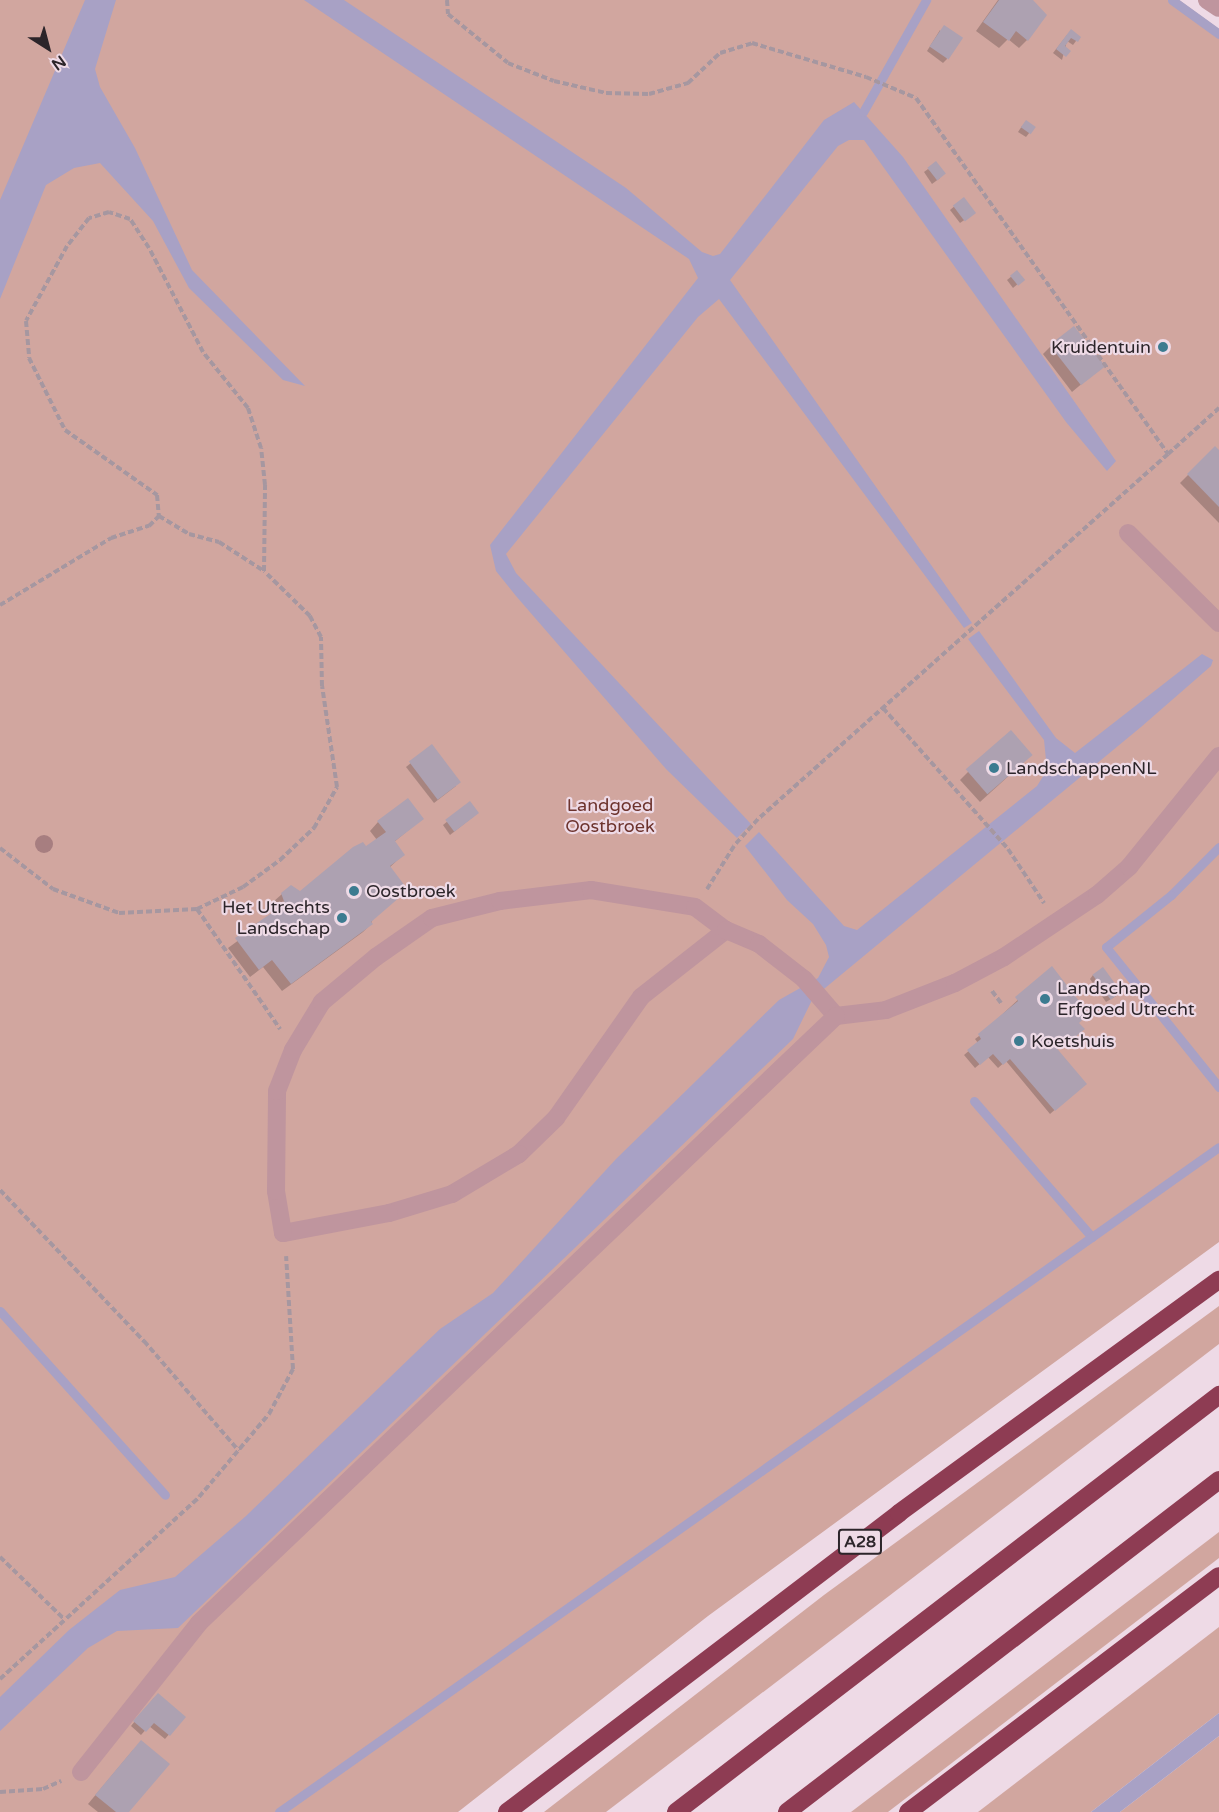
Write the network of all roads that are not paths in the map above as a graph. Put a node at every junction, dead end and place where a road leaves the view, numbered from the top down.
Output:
1 (1207, 0) edge
2 (1219, 8) edge
3 (1128, 533) dead end
4 (1219, 623) edge
5 (1219, 756) edge
6 (726, 930) junction
7 (836, 1016) junction
8 (1219, 1280) edge
9 (1219, 1395) edge
10 (1219, 1480) edge
11 (1219, 1576) edge
12 (81, 1772) road end
13 (507, 1812) edge
14 (676, 1812) edge
15 (787, 1812) edge
16 (908, 1812) edge

1 - 2 street
3 - 4 street
5 - 7 street
6 - 6 street
6 - 7 street
7 - 12 street
8 - 13 highway, A28
9 - 14 highway
10 - 15 highway
11 - 16 highway

